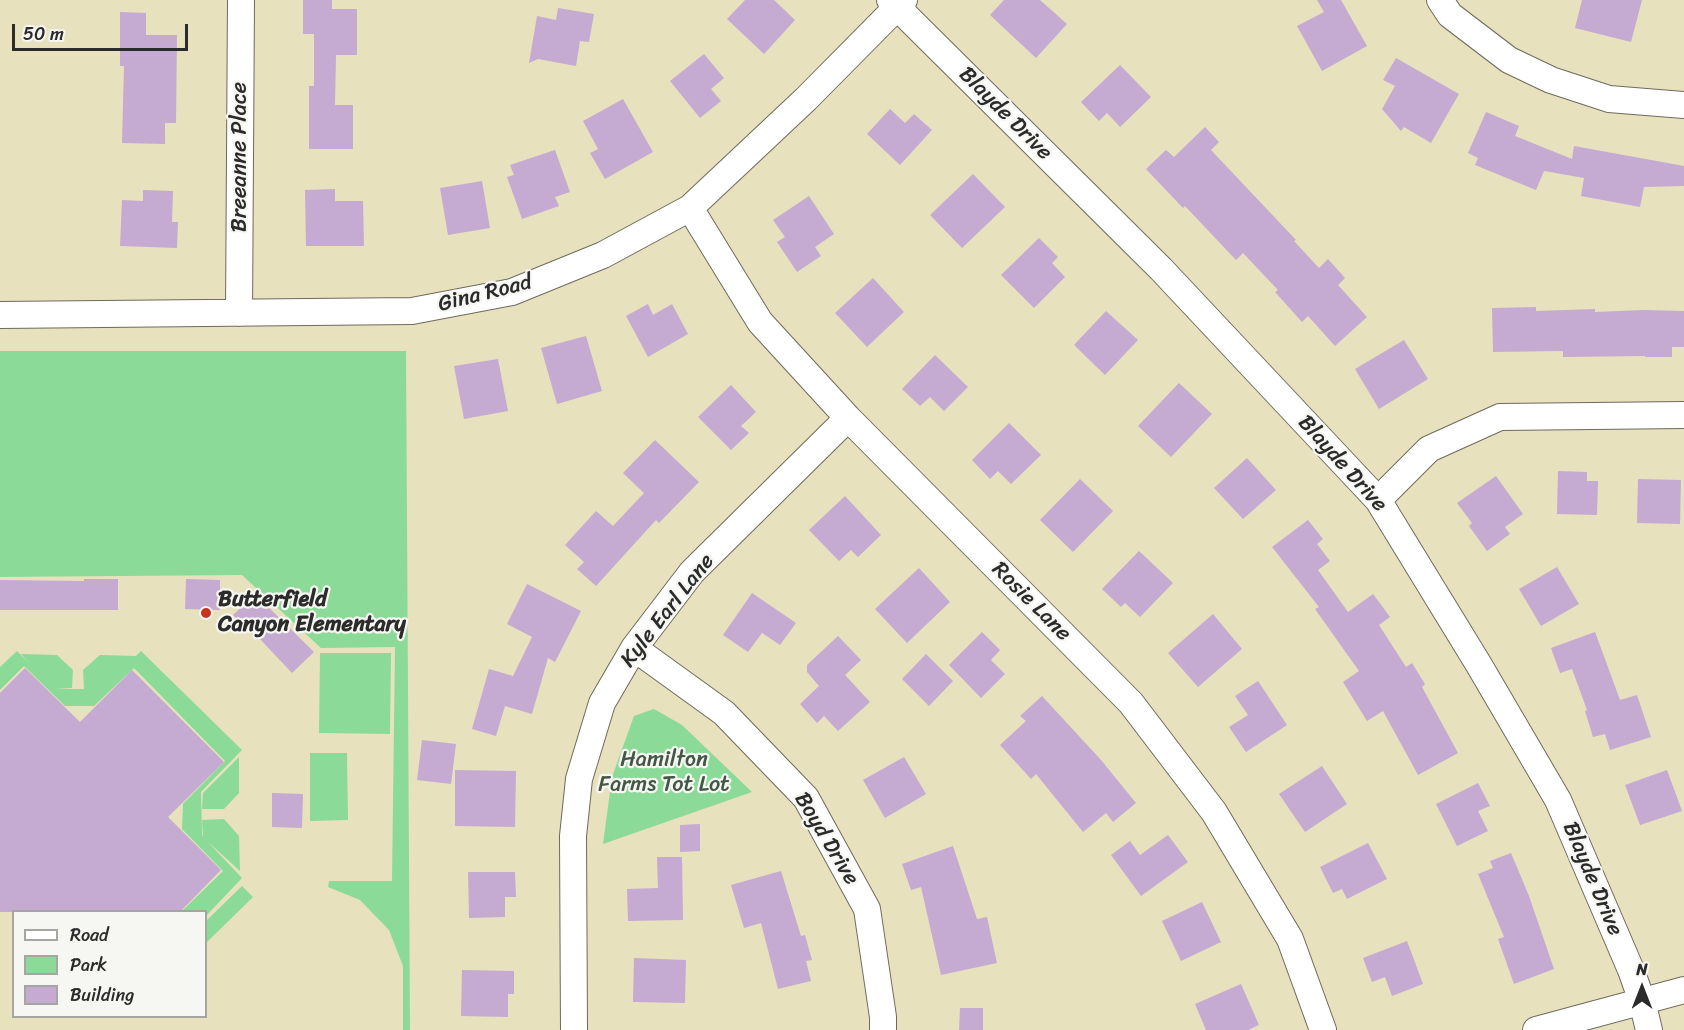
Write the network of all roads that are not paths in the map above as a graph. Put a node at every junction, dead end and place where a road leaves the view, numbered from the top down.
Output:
1 (241, 0) edge
2 (1440, 0) edge
3 (897, 2) edge
4 (1684, 105) edge
5 (690, 208) junction
6 (239, 313) junction
7 (0, 315) edge
8 (1684, 415) edge
9 (848, 418) junction
10 (1378, 500) junction
11 (634, 648) junction
12 (1684, 990) edge
13 (1642, 1001) junction
14 (574, 1030) edge
15 (883, 1030) edge
16 (1323, 1030) edge
17 (1536, 1030) edge
18 (1649, 1030) edge

1 - 6 street, Breeanne Place
2 - 4 street
3 - 5 street, Gina Road
3 - 10 street, Blayde Drive
5 - 6 street, Gina Road
5 - 9 street, Rosie Lane
6 - 7 street, Gina Road
8 - 10 street
9 - 11 street, Kyle Earl Lane
9 - 16 street, Rosie Lane
10 - 13 street, Blayde Drive
11 - 14 street, Kyle Earl Lane
11 - 15 street, Boyd Drive
12 - 13 street
13 - 17 street
13 - 18 street, Blayde Drive

